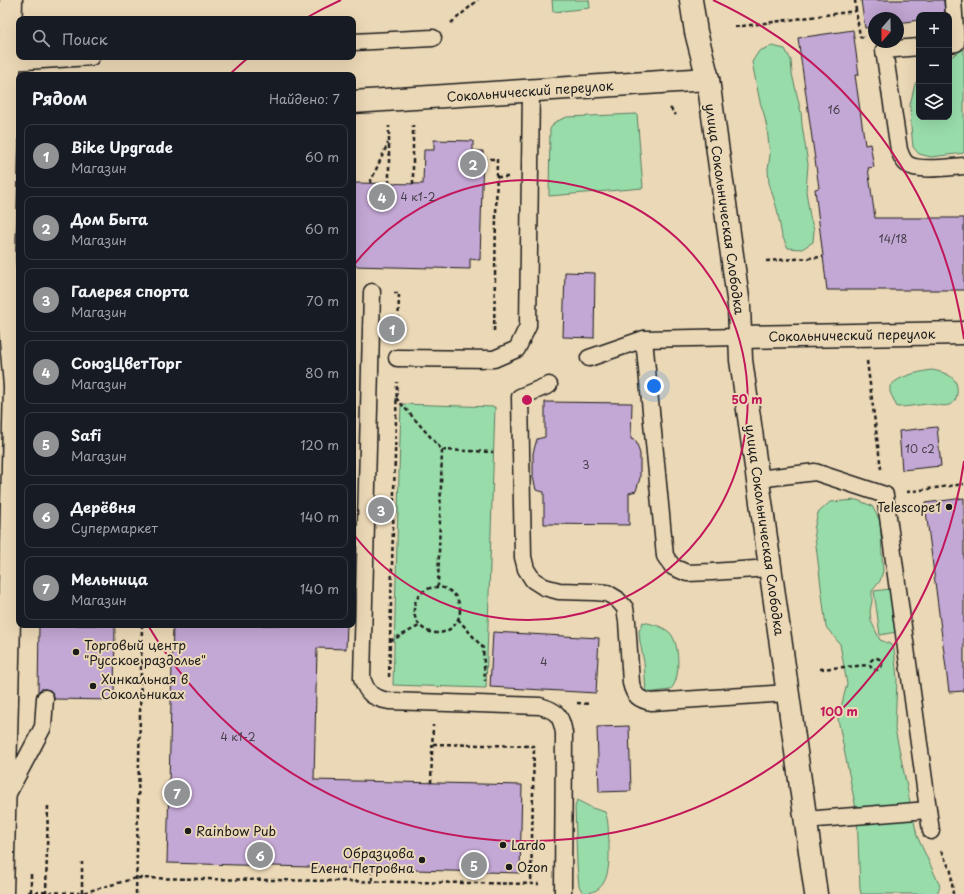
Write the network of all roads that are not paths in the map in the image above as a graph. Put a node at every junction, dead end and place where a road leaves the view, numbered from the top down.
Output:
1 (691, 0) edge
2 (953, 0) edge
3 (11, 2) edge
4 (434, 38) road end
5 (356, 42) edge
6 (952, 44) edge
7 (916, 47) edge
8 (42, 60) edge
9 (9, 62) junction
10 (708, 79) junction
11 (531, 90) junction
12 (356, 102) edge
13 (13, 125) edge
14 (964, 166) edge
15 (372, 292) dead end
16 (964, 333) edge
17 (740, 337) junction
18 (644, 339) junction
19 (397, 358) road end
20 (589, 358) dead end
21 (549, 385) dead end
22 (758, 479) junction
23 (770, 568) junction
24 (788, 693) junction
25 (45, 698) dead end
26 (5, 800) junction
27 (928, 810) junction
28 (805, 820) junction
29 (931, 831) road end
30 (2, 894) edge
31 (563, 894) edge
32 (816, 894) edge

1 - 10 street, улица Сокольническая Слободка
2 - 6 lane
3 - 9 street
4 - 5 lane
7 - 14 lane
8 - 9 lane
9 - 13 street
10 - 11 street, Сокольнический переулок
10 - 17 street, улица Сокольническая Слободка
11 - 12 street, Сокольнический переулок
11 - 19 lane
13 - 26 street
15 - 31 lane
16 - 17 street, Сокольнический переулок
17 - 18 lane
17 - 22 street, улица Сокольническая Слободка
18 - 20 lane
18 - 23 lane
21 - 24 lane
22 - 23 street, улица Сокольническая Слободка
22 - 27 lane
23 - 24 street, улица Сокольническая Слободка
24 - 28 street, улица Сокольническая Слободка
25 - 26 lane
26 - 30 street
27 - 28 lane
27 - 29 lane
28 - 32 street, улица Сокольническая Слободка

